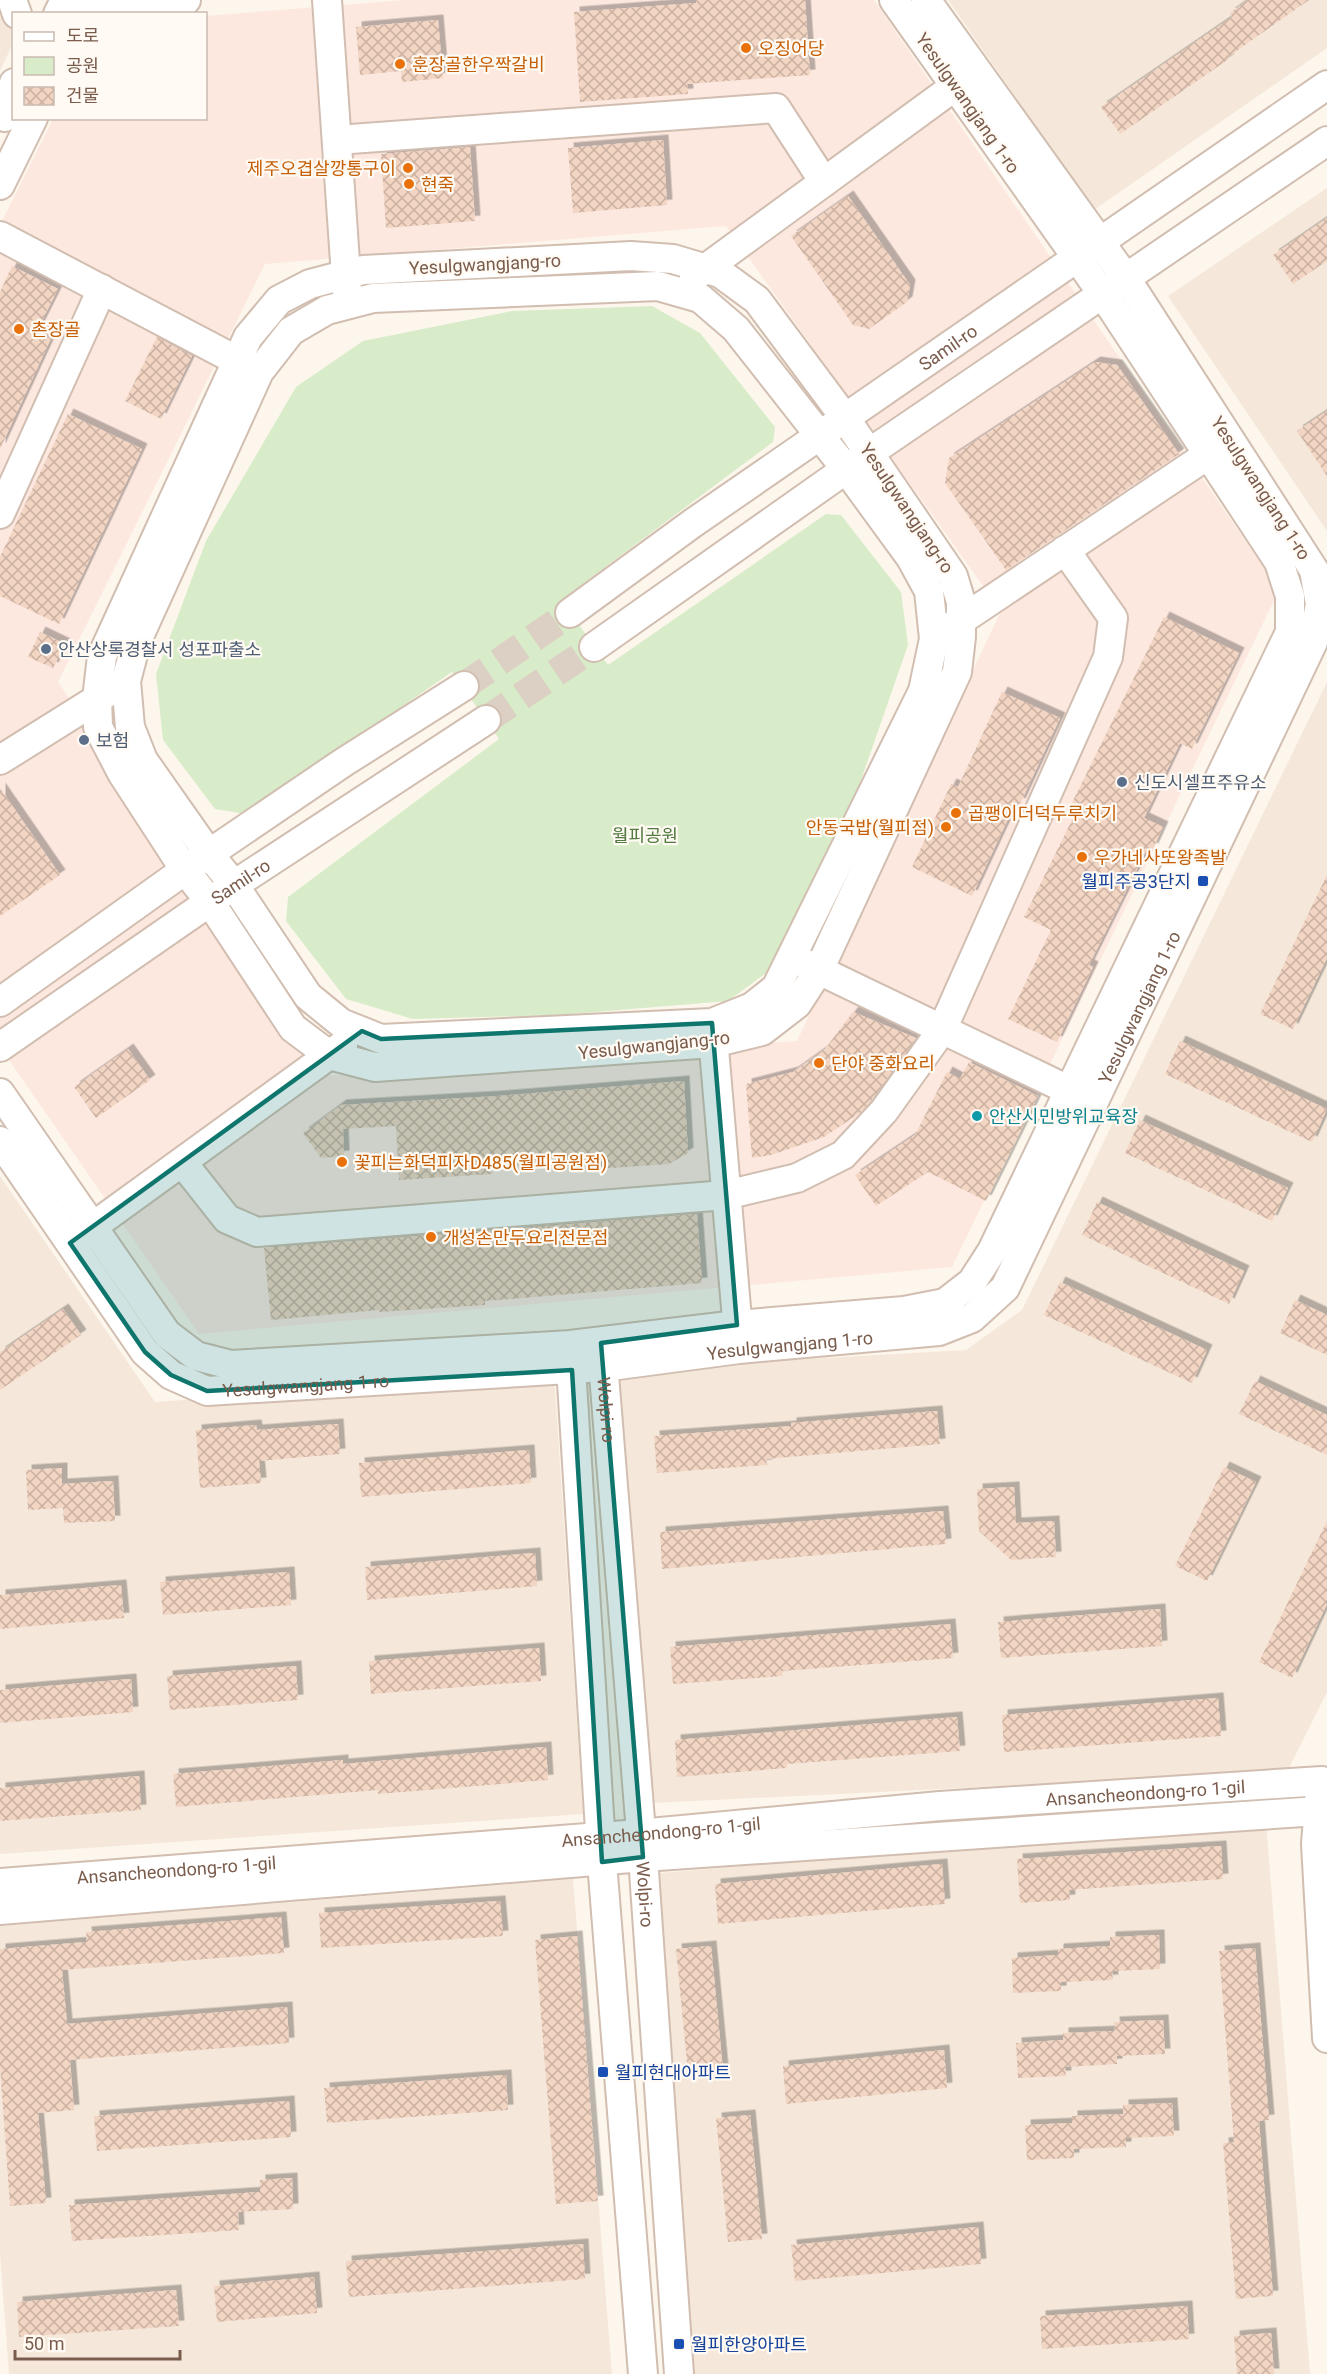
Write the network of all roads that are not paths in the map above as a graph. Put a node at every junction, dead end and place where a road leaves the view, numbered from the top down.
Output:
1 (186, 0) edge
2 (327, 0) edge
3 (894, 0) edge
4 (926, 0) edge
5 (82, 4) edge
6 (63, 12) edge
7 (966, 78) junction
8 (1327, 85) edge
9 (12, 91) edge
10 (6, 114) edge
11 (32, 120) edge
12 (337, 140) junction
13 (1327, 141) edge
14 (824, 182) junction
15 (0, 185) edge
16 (0, 236) edge
17 (1100, 241) junction
18 (1077, 257) junction
19 (704, 270) junction
20 (346, 274) junction
21 (1125, 277) junction
22 (102, 289) junction
23 (675, 291) junction
24 (1102, 293) junction
25 (348, 305) junction
26 (248, 366) junction
27 (845, 418) junction
28 (820, 436) junction
29 (1219, 447) junction
30 (869, 453) junction
31 (846, 469) junction
32 (0, 514) edge
33 (1065, 550) junction
34 (570, 613) tunnel mouth
35 (960, 621) junction
36 (934, 639) junction
37 (594, 647) tunnel mouth
38 (126, 681) junction
39 (464, 686) tunnel mouth
40 (97, 699) junction
41 (486, 720) tunnel mouth
42 (0, 760) edge
43 (209, 854) junction
44 (185, 870) junction
45 (234, 885) junction
46 (210, 902) junction
47 (792, 957) junction
48 (819, 970) junction
49 (0, 1002) edge
50 (942, 1030) junction
51 (362, 1031) junction
52 (713, 1033) junction
53 (0, 1047) edge
54 (330, 1054) junction
55 (0, 1093) edge
56 (1081, 1096) junction
57 (0, 1141) edge
58 (182, 1162) junction
59 (726, 1195) junction
60 (82, 1235) junction
61 (738, 1337) junction
62 (602, 1355) junction
63 (571, 1358) junction
64 (1324, 1775) edge
65 (1318, 1811) junction
66 (641, 1846) junction
67 (602, 1849) junction
68 (0, 1883) edge
69 (0, 1910) edge
70 (1327, 2038) edge
71 (643, 2374) edge
72 (679, 2374) edge

1 - 5 street
2 - 12 street
3 - 7 street, Yesulgwangjang 1-ro
4 - 7 street, Yesulgwangjang 1-ro
5 - 6 street
7 - 14 street
7 - 17 street, Yesulgwangjang 1-ro
7 - 18 street, Yesulgwangjang 1-ro
8 - 17 street, Samil-ro
9 - 10 street
11 - 15 street
12 - 14 street
12 - 20 street
13 - 21 street
14 - 19 street
16 - 22 street
17 - 18 street, Samil-ro
17 - 21 street, Yesulgwangjang 1-ro
18 - 24 street, Yesulgwangjang 1-ro
18 - 27 street, Samil-ro
19 - 20 street, Yesulgwangjang-ro
19 - 23 street
19 - 27 street, Yesulgwangjang-ro
20 - 25 street
20 - 26 street, Yesulgwangjang-ro
21 - 24 street
21 - 29 street, Yesulgwangjang 1-ro
22 - 26 street
22 - 32 street
23 - 25 street, Yesulgwangjang-ro
23 - 28 street, Yesulgwangjang-ro
24 - 29 street, Yesulgwangjang 1-ro
24 - 30 street
25 - 26 street, Yesulgwangjang-ro
26 - 38 street, Yesulgwangjang-ro
26 - 40 street, Yesulgwangjang-ro
27 - 28 street, Samil-ro
27 - 30 street, Yesulgwangjang-ro
28 - 31 street, Yesulgwangjang-ro
28 - 34 street, Samil-ro
29 - 33 street
29 - 56 street, Yesulgwangjang 1-ro
30 - 31 street
30 - 35 street, Yesulgwangjang-ro
31 - 36 street, Yesulgwangjang-ro
31 - 37 street
33 - 35 street
33 - 50 street
35 - 36 street
35 - 48 street, Yesulgwangjang-ro
36 - 47 street, Yesulgwangjang-ro
38 - 40 street
38 - 43 street, Yesulgwangjang-ro
39 - 43 street
40 - 42 street
40 - 44 street, Yesulgwangjang-ro
41 - 45 street, Samil-ro
43 - 44 street
43 - 45 street, Yesulgwangjang-ro
44 - 46 street, Yesulgwangjang-ro
44 - 49 street
45 - 46 street, Samil-ro
45 - 51 street, Yesulgwangjang-ro
46 - 53 street, Samil-ro
46 - 54 street, Yesulgwangjang-ro
47 - 48 street
47 - 52 street, Yesulgwangjang-ro
48 - 50 street
48 - 52 street, Yesulgwangjang-ro
50 - 56 street
50 - 59 street
51 - 52 street, Yesulgwangjang-ro
51 - 54 street
52 - 54 street, Yesulgwangjang-ro
52 - 59 street
54 - 58 street
55 - 60 street, Yesulgwangjang 1-ro
56 - 61 street, Yesulgwangjang 1-ro
57 - 60 street, Yesulgwangjang 1-ro
58 - 59 street
58 - 60 street
59 - 61 street
60 - 63 street, Yesulgwangjang 1-ro
61 - 62 street, Yesulgwangjang 1-ro
62 - 63 street, Yesulgwangjang 1-ro
62 - 66 street, Wolpi-ro
63 - 67 street, Wolpi-ro
64 - 65 street
64 - 66 street, Ansancheondong-ro 1-gil
65 - 66 street, Ansancheondong-ro 1-gil
65 - 70 street
66 - 67 street, Ansancheondong-ro 1-gil
66 - 72 street, Wolpi-ro
67 - 68 street, Ansancheondong-ro 1-gil
67 - 69 street, Ansancheondong-ro 1-gil
67 - 71 street, Wolpi-ro

